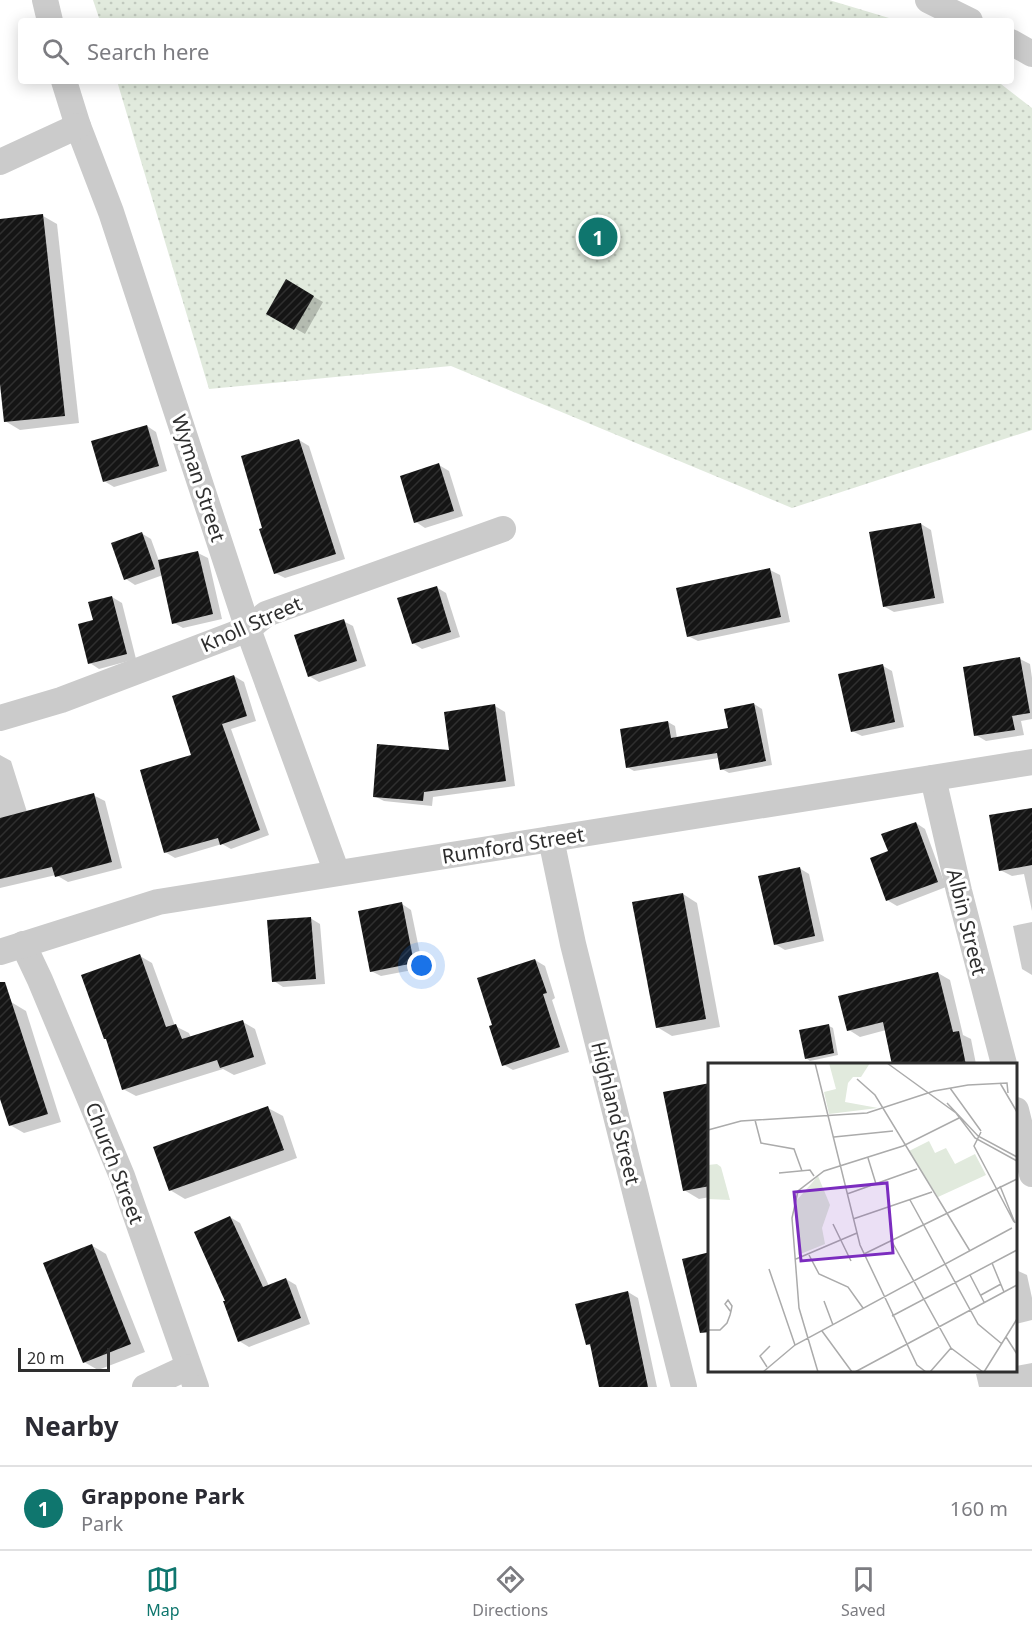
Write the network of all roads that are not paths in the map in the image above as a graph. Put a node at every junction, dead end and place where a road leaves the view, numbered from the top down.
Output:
1 (45, 0) edge
2 (928, 0) edge
3 (49, 18) edge
4 (964, 18) edge
5 (1014, 44) edge
6 (1032, 54) edge
7 (65, 84) edge
8 (78, 126) junction
9 (0, 162) edge
10 (503, 529) dead end
11 (248, 629) junction
12 (0, 718) edge
13 (1032, 762) edge
14 (933, 778) junction
15 (551, 839) junction
16 (337, 873) junction
17 (11, 948) edge
18 (1003, 1063) edge
19 (1017, 1114) edge
20 (1032, 1174) edge
21 (192, 1377) edge
22 (145, 1387) edge
23 (684, 1387) edge

1 - 3 street
2 - 4 street
5 - 6 street
7 - 8 street, Wyman Street
8 - 9 street
8 - 11 street, Wyman Street
10 - 11 street, Knoll Street
11 - 12 street, Knoll Street
11 - 16 street, Wyman Street
13 - 14 street, Rumford Street
14 - 15 street, Rumford Street
14 - 18 street, Albin Street
15 - 16 street, Rumford Street
15 - 23 street, Highland Street
16 - 17 street, Rumford Street
17 - 21 street, Church Street
19 - 20 street
21 - 22 street

